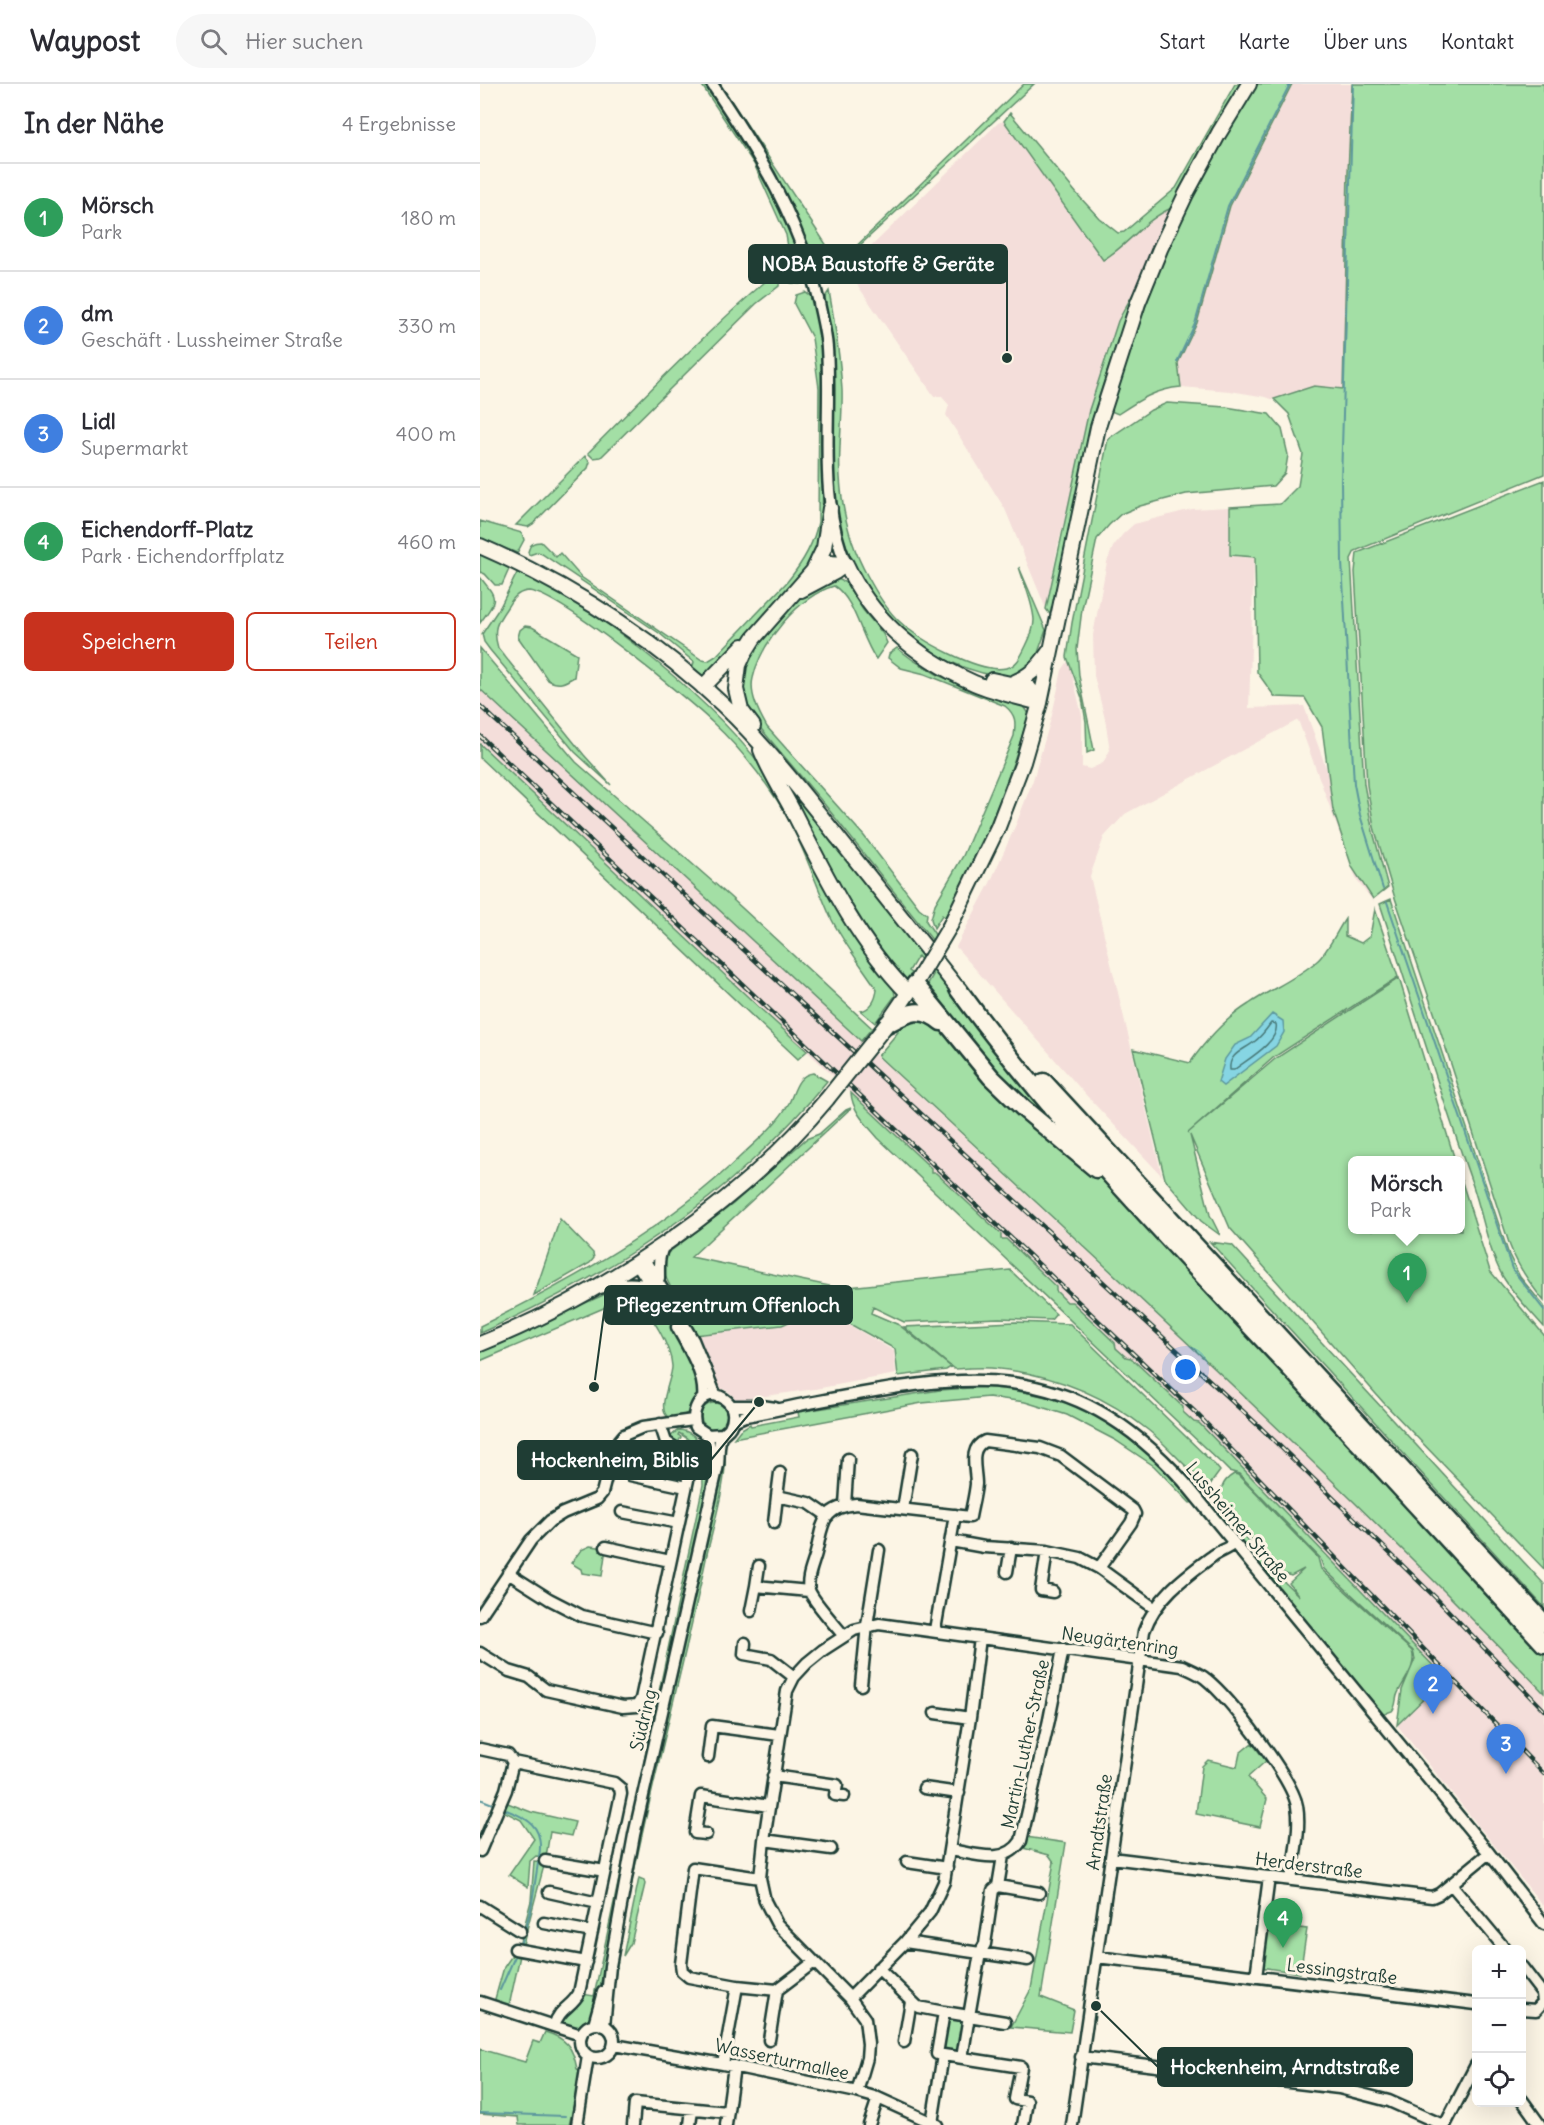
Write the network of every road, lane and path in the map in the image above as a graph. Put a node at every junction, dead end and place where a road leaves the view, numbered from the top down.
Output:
1 (712, 84) edge
2 (1249, 84) edge
3 (830, 508) junction
4 (480, 546) edge
5 (846, 564) junction
6 (813, 571) junction
7 (793, 596) junction
8 (754, 638) junction
9 (1053, 645) junction
10 (960, 675) junction
11 (1010, 684) junction
12 (703, 687) junction
13 (1041, 703) junction
14 (757, 740) junction
15 (772, 756) junction
16 (914, 985) junction
17 (958, 989) junction
18 (887, 1023) junction
19 (949, 1028) junction
20 (1152, 1222) junction
21 (664, 1244) junction
22 (640, 1261) junction
23 (655, 1284) junction
24 (593, 1290) junction
25 (480, 1344) edge
26 (717, 1396) junction
27 (703, 1399) junction
28 (731, 1406) junction
29 (779, 1409) junction
30 (693, 1420) junction
31 (733, 1421) junction
32 (660, 1424) junction
33 (722, 1434) junction
34 (708, 1435) junction
35 (912, 1454) dead end
36 (848, 1459) dead end
37 (780, 1473) dead end
38 (630, 1475) dead end
39 (713, 1483) junction
40 (686, 1487) junction
41 (777, 1496) junction
42 (845, 1505) junction
43 (903, 1509) junction
44 (622, 1512) dead end
45 (956, 1515) junction
46 (828, 1516) junction
47 (679, 1523) junction
48 (774, 1523) dead end
49 (1231, 1539) junction
50 (951, 1541) junction
51 (606, 1547) dead end
52 (1011, 1548) junction
53 (879, 1550) dead end
54 (1047, 1551) junction
55 (670, 1561) junction
56 (759, 1566) dead end
57 (1099, 1568) junction
58 (1007, 1572) dead end
59 (508, 1573) junction
60 (756, 1586) junction
61 (809, 1591) junction
62 (1053, 1592) dead end
63 (1154, 1608) junction
64 (751, 1611) dead end
65 (480, 1616) edge
66 (1544, 1623) edge
67 (867, 1625) junction
68 (934, 1630) junction
69 (657, 1633) junction
70 (843, 1635) junction
71 (980, 1638) junction
72 (745, 1643) dead end
73 (1544, 1644) edge
74 (1063, 1649) junction
75 (480, 1653) edge
76 (1139, 1661) junction
77 (794, 1677) junction
78 (861, 1685) dead end
79 (935, 1713) dead end
80 (970, 1718) junction
81 (779, 1735) junction
82 (480, 1749) edge
83 (708, 1757) dead end
84 (513, 1762) junction
85 (773, 1776) junction
86 (924, 1788) dead end
87 (959, 1792) junction
88 (844, 1796) dead end
89 (769, 1806) junction
90 (706, 1834) dead end
91 (764, 1840) junction
92 (831, 1849) dead end
93 (951, 1850) junction
94 (480, 1851) edge
95 (1489, 1852) junction
96 (1003, 1856) junction
97 (1111, 1858) junction
98 (545, 1861) dead end
99 (907, 1862) dead end
100 (947, 1868) junction
101 (605, 1871) junction
102 (1269, 1877) junction
103 (760, 1878) junction
104 (1291, 1880) junction
105 (1451, 1884) junction
106 (998, 1886) junction
107 (549, 1892) dead end
108 (1039, 1893) dead end
109 (598, 1903) junction
110 (480, 1906) edge
111 (544, 1923) dead end
112 (1544, 1924) edge
113 (520, 1931) dead end
114 (592, 1932) junction
115 (905, 1942) junction
116 (1502, 1945) edge
117 (515, 1949) dead end
118 (980, 1953) junction
119 (1097, 1957) junction
120 (1028, 1960) dead end
121 (586, 1962) junction
122 (814, 1962) junction
123 (878, 1968) junction
124 (1526, 1973) edge
125 (1256, 1977) junction
126 (737, 1986) junction
127 (777, 1990) junction
128 (850, 1998) junction
129 (911, 2001) junction
130 (480, 2002) edge
131 (1543, 2003) edge
132 (1472, 2004) edge
133 (1526, 2009) edge
134 (944, 2012) junction
135 (969, 2016) junction
136 (1005, 2022) dead end
137 (554, 2025) junction
138 (599, 2025) junction
139 (581, 2035) junction
140 (768, 2040) dead end
141 (904, 2042) dead end
142 (614, 2044) junction
143 (943, 2055) junction
144 (593, 2057) junction
145 (1082, 2057) junction
146 (962, 2058) junction
147 (728, 2065) junction
148 (1472, 2072) edge
149 (857, 2092) junction
150 (878, 2098) junction
151 (1526, 2107) edge
152 (692, 2109) junction
153 (727, 2112) junction
154 (934, 2124) edge
155 (577, 2125) edge
156 (633, 2125) edge
157 (690, 2125) edge
158 (726, 2125) edge
159 (869, 2125) edge
160 (1023, 2125) edge
161 (1072, 2125) edge
162 (1444, 2125) edge
163 (1540, 2125) edge

1 - 3 street
2 - 9 main road
3 - 5 street
3 - 6 main road
4 - 12 main road
5 - 6 main road
5 - 7 main road
5 - 10 main road
6 - 7 main road
7 - 8 main road
8 - 12 main road
8 - 15 main road
9 - 11 main road
9 - 13 main road
10 - 11 main road
10 - 13 main road
11 - 13 main road
12 - 14 main road
13 - 16 main road, bridge
14 - 15 main road
14 - 16 main road
15 - 17 main road
16 - 18 main road
16 - 19 highway
17 - 20 highway
17 - 66 highway
18 - 19 highway
18 - 21 main road, bridge
19 - 20 highway
20 - 73 highway
21 - 22 main road
21 - 23 street
22 - 23 street
22 - 24 main road
23 - 24 street
23 - 26 street
23 - 27 street
24 - 25 main road
26 - 27 street
26 - 28 street
27 - 30 street
28 - 29 street, Lussheimer Straße
28 - 31 street
29 - 31 street, Lussheimer Straße
29 - 49 street, Lussheimer Straße
30 - 32 street
30 - 34 street
31 - 33 street
32 - 40 street
32 - 59 street
33 - 34 street
33 - 39 street, Südring
34 - 39 street, Südring
35 - 43 street
36 - 42 street
37 - 41 street
38 - 40 street
39 - 138 street, Südring
40 - 47 street
41 - 46 street
41 - 48 street
42 - 43 street
42 - 46 street
43 - 45 street
44 - 47 street
45 - 50 street
45 - 57 street
46 - 61 street
47 - 55 street
49 - 63 street, Arndtstraße
49 - 95 street, Lussheimer Straße
50 - 52 street
50 - 68 street
51 - 55 street
52 - 54 street
52 - 58 street
53 - 67 street
54 - 57 street
54 - 62 street
55 - 69 street
56 - 60 street
57 - 63 street
59 - 65 street
59 - 69 street
60 - 61 street
60 - 64 street
61 - 70 street
63 - 76 street, Arndtstraße
67 - 68 street, Neugärtenring
67 - 70 street, Neugärtenring
67 - 78 street
68 - 71 street, Neugärtenring
69 - 75 street
70 - 77 street, Neugärtenring
71 - 74 street, Neugärtenring
71 - 80 street
72 - 77 street
74 - 76 street, Neugärtenring
74 - 96 street, Martin-Luther-Straße
76 - 97 street, Arndtstraße
76 - 104 street, Neugärtenring
77 - 81 street, Neugärtenring
79 - 80 street
80 - 87 street
81 - 83 street
81 - 85 street, Neugärtenring
82 - 84 street
84 - 94 street
84 - 101 street
85 - 88 street
85 - 89 street, Neugärtenring
86 - 87 street
87 - 93 street
89 - 90 street
89 - 91 street, Neugärtenring
91 - 92 street
91 - 103 street, Neugärtenring
93 - 96 street
93 - 100 street
95 - 105 street, Herderstraße
95 - 112 street, Lussheimer Straße
96 - 106 street
97 - 102 street, Herderstraße
97 - 119 street, Arndtstraße
98 - 101 street
99 - 100 street
100 - 115 street
101 - 109 street
102 - 104 street, Herderstraße
102 - 125 street
103 - 122 street, Neugärtenring
103 - 126 street
104 - 105 street, Herderstraße
105 - 116 street
106 - 108 street
106 - 118 street
107 - 109 street
109 - 114 street
110 - 113 street
111 - 114 street
114 - 121 street
115 - 118 street
115 - 123 street
117 - 121 street
118 - 120 street
118 - 135 street
119 - 125 street, Lessingstraße
119 - 145 street, Arndtstraße
121 - 137 street
122 - 127 street
122 - 128 street, Neugärtenring
123 - 128 street
123 - 129 street
124 - 131 street
125 - 132 street, Lessingstraße
126 - 127 street
126 - 147 street
127 - 140 street
128 - 149 street, Neugärtenring
129 - 134 street
129 - 141 street
130 - 137 street
131 - 133 street
134 - 135 street
134 - 143 street
135 - 136 street
135 - 146 street
137 - 139 street
138 - 139 street
138 - 142 street
139 - 144 street
142 - 144 street
142 - 147 street, Wasserturmallee
143 - 146 street
143 - 154 street
144 - 155 street
145 - 161 street, Arndtstraße
145 - 162 street
146 - 160 street
147 - 149 street, Wasserturmallee
147 - 153 street
148 - 162 street
149 - 150 street, Wasserturmallee
150 - 154 street, Wasserturmallee
150 - 159 street
151 - 163 street
152 - 153 street
152 - 156 street
152 - 157 street
153 - 158 street

